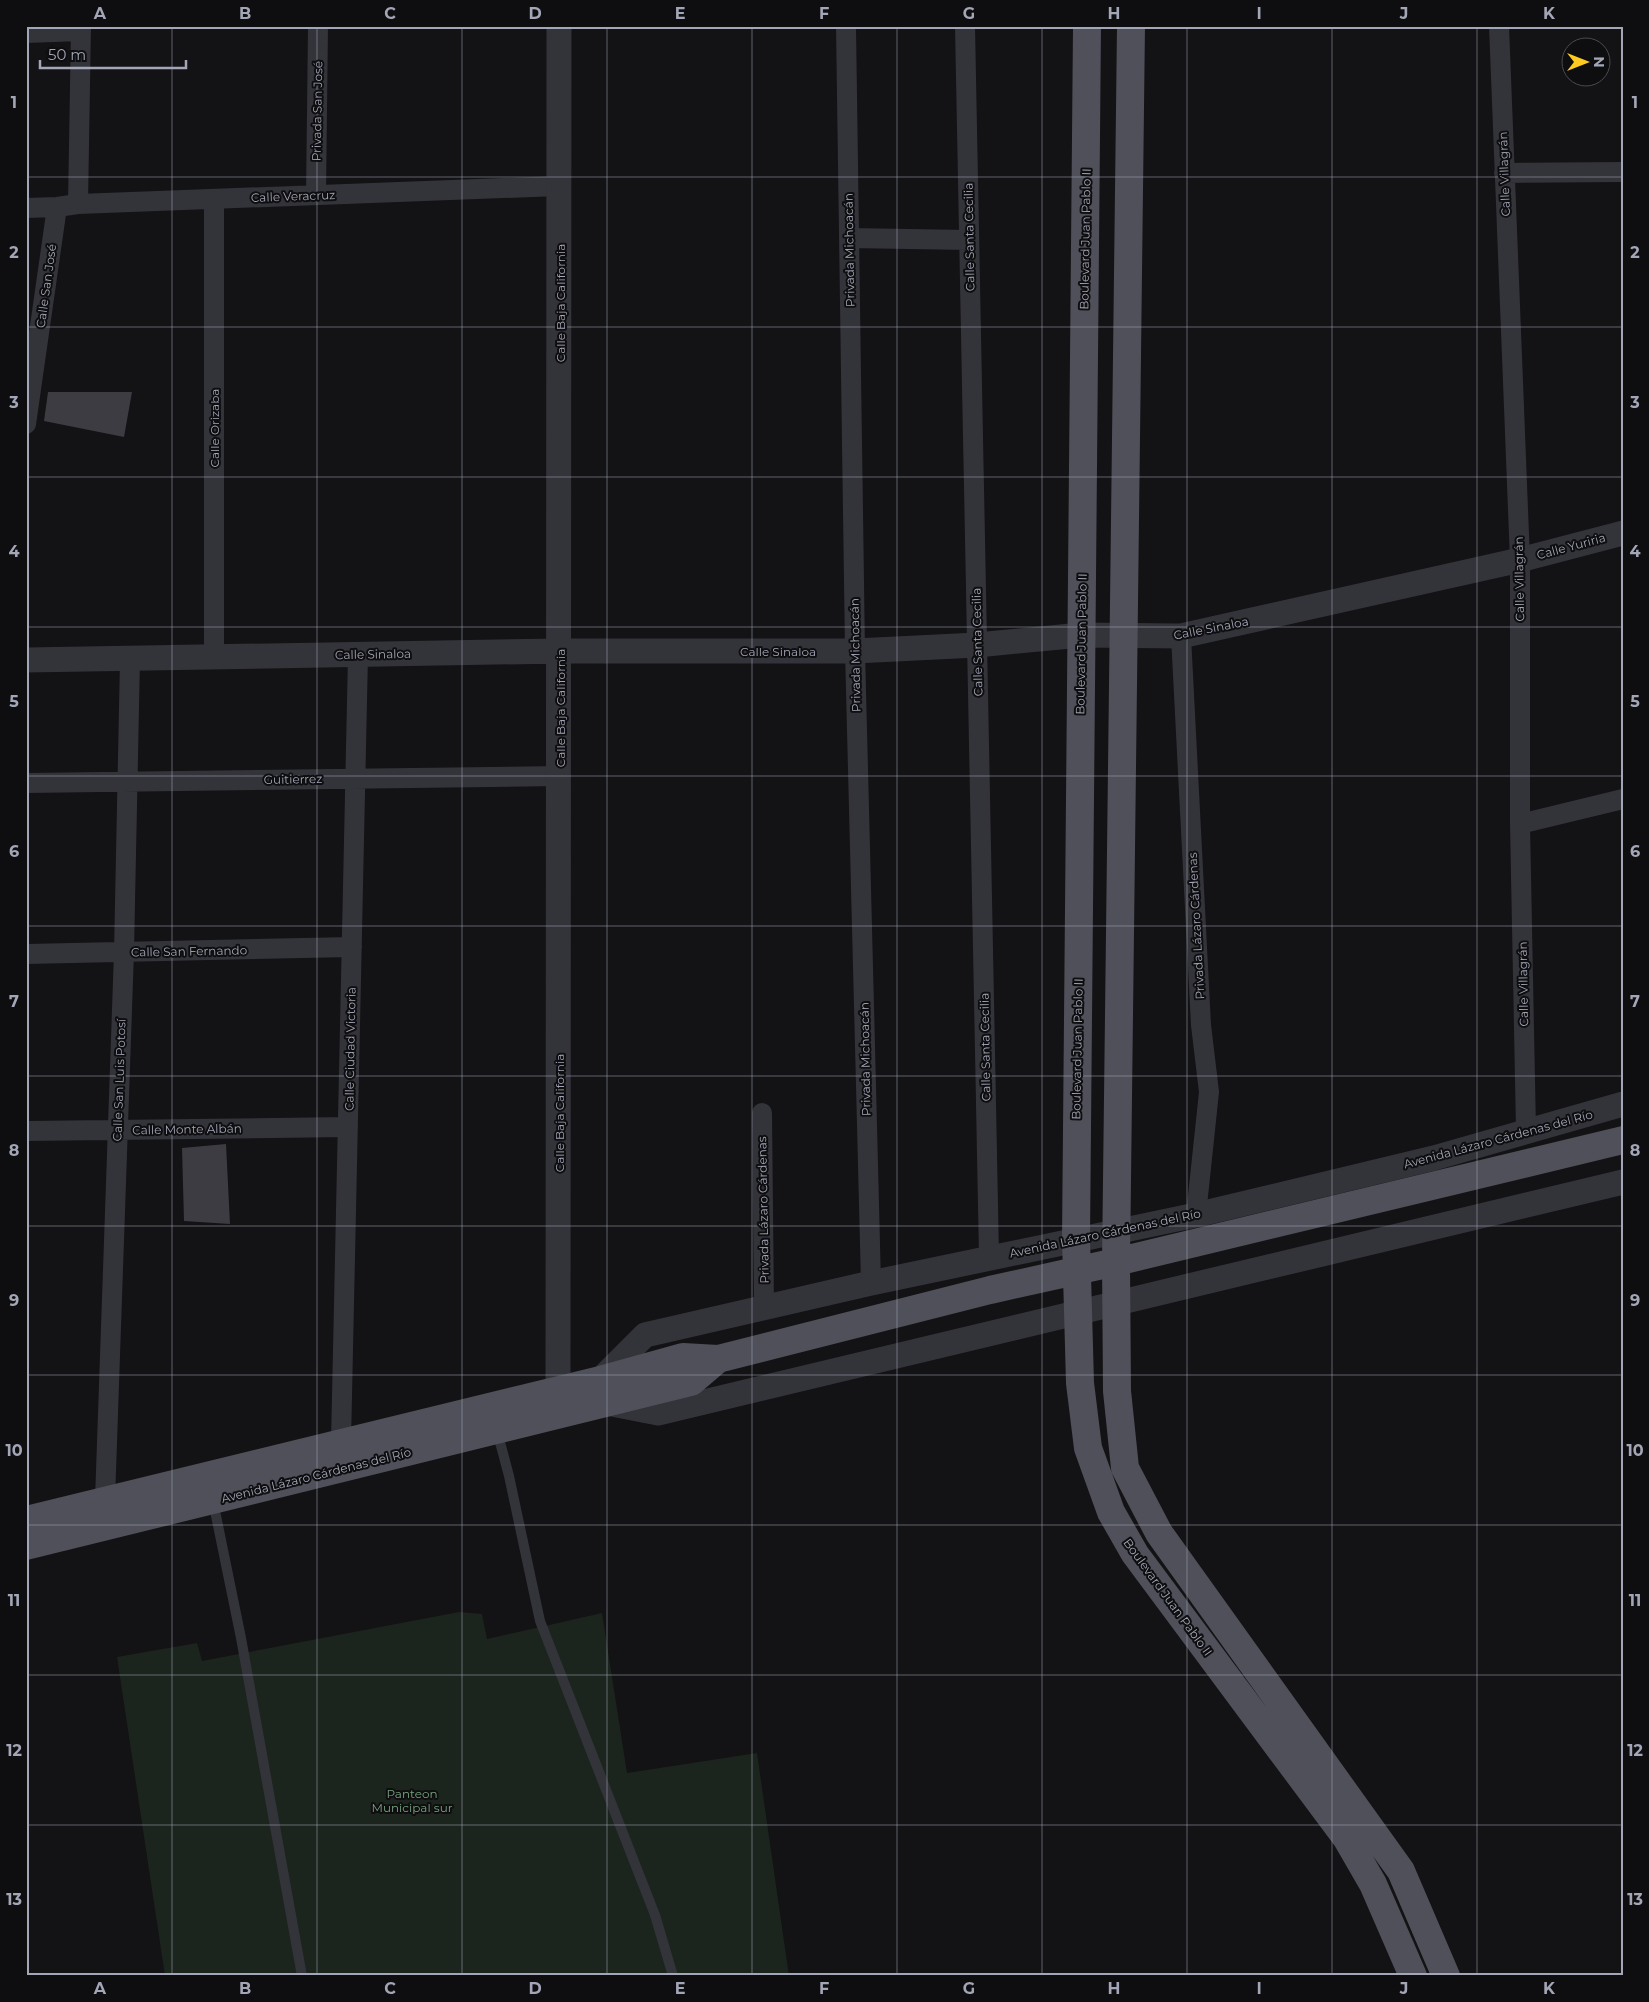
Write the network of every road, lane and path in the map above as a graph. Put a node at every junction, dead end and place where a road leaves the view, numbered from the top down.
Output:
1 (318, 26) edge
2 (559, 26) edge
3 (846, 26) edge
4 (965, 26) edge
5 (1087, 26) edge
6 (1131, 26) edge
7 (1499, 26) edge
8 (81, 29) edge
9 (26, 33) edge
10 (1623, 172) edge
11 (1504, 173) junction
12 (560, 186) junction
13 (316, 195) junction
14 (214, 199) junction
15 (78, 204) junction
16 (57, 207) junction
17 (26, 208) edge
18 (849, 238) junction
19 (969, 240) junction
20 (26, 424) edge
21 (1623, 533) edge
22 (1520, 560) junction
23 (1081, 635) junction
24 (1123, 636) junction
25 (1181, 636) junction
26 (977, 645) junction
27 (560, 651) junction
28 (855, 651) junction
29 (358, 655) junction
30 (214, 657) junction
31 (130, 659) junction
32 (26, 660) edge
33 (560, 776) junction
34 (356, 778) junction
35 (128, 781) junction
36 (26, 783) edge
37 (1623, 799) edge
38 (1520, 824) junction
39 (352, 948) junction
40 (124, 952) junction
41 (26, 954) edge
42 (1623, 1104) edge
43 (762, 1114) dead end
44 (348, 1127) junction
45 (117, 1130) junction
46 (1526, 1131) junction
47 (26, 1132) edge
48 (1623, 1140) edge
49 (1623, 1182) edge
50 (1196, 1215) junction
51 (1116, 1231) junction
52 (1076, 1239) junction
53 (989, 1257) junction
54 (1116, 1262) junction
55 (1076, 1270) junction
56 (871, 1283) junction
57 (1116, 1302) junction
58 (764, 1306) junction
59 (1077, 1314) junction
60 (558, 1390) junction
61 (604, 1391) junction
62 (496, 1430) junction
63 (341, 1442) junction
64 (210, 1488) junction
65 (104, 1500) junction
66 (26, 1520) edge
67 (26, 1546) edge
68 (302, 1976) edge
69 (673, 1976) edge
70 (1413, 1976) edge
71 (1446, 1976) edge

1 - 13 street, Privada San José
2 - 12 street, Calle Baja California
3 - 18 street, Privada Michoacán
4 - 19 street, Calle Santa Cecilia
5 - 23 main road, Boulevard Juan Pablo II
6 - 24 main road
7 - 11 street, Calle Villagrán
8 - 9 street
8 - 15 street
10 - 11 street
11 - 22 street, Calle Villagrán
12 - 13 street, Calle Veracruz
12 - 27 street, Calle Baja California
13 - 14 street, Calle Veracruz
14 - 15 street, Calle Veracruz
14 - 30 street, Calle Orizaba
15 - 16 street, Calle Veracruz
16 - 17 street, Calle Veracruz
16 - 20 street, Calle San José
18 - 19 street
18 - 28 street, Privada Michoacán
19 - 26 street, Calle Santa Cecilia
21 - 22 street, Calle Yuriria
22 - 25 street, Calle Sinaloa
22 - 38 street, Calle Villagrán
23 - 24 street, Calle Sinaloa
23 - 26 street, Calle Sinaloa
23 - 52 main road, Boulevard Juan Pablo II
24 - 25 street, Calle Sinaloa
24 - 51 main road
25 - 50 street, Privada Lázaro Cárdenas
26 - 28 street, Calle Sinaloa
26 - 53 street, Calle Santa Cecilia
27 - 28 street, Calle Sinaloa
27 - 29 street, Calle Sinaloa
27 - 33 street, Calle Baja California
28 - 56 street, Privada Michoacán
29 - 30 street, Calle Sinaloa
29 - 34 street, Calle Ciudad Victoria
30 - 31 street, Calle Sinaloa
31 - 32 street, Calle Sinaloa
31 - 35 street, Calle San Luis Potosí
33 - 34 street, Guitierrez
33 - 60 street, Calle Baja California
34 - 35 street, Guitierrez
34 - 39 street, Calle Ciudad Victoria
35 - 36 street, Guitierrez
35 - 40 street, Calle San Luis Potosí
37 - 38 street
38 - 46 street, Calle Villagrán
39 - 40 street, Calle San Fernando
39 - 44 street, Calle Ciudad Victoria
40 - 41 street, Calle San Fernando
40 - 45 street, Calle San Luis Potosí
42 - 46 street, Avenida Lázaro Cárdenas del Río
43 - 58 street, Privada Lázaro Cárdenas
44 - 45 street, Calle Monte Albán
44 - 63 street, Calle Ciudad Victoria
45 - 47 street, Calle Monte Albán
45 - 65 street, Calle San Luis Potosí
46 - 50 street, Avenida Lázaro Cárdenas del Río
48 - 54 main road, Avenida Lázaro Cárdenas del Río
49 - 57 street, Avenida Lázaro Cárdenas del Río
50 - 51 street, Avenida Lázaro Cárdenas del Río
51 - 52 street, Avenida Lázaro Cárdenas del Río
51 - 54 main road
52 - 53 street, Avenida Lázaro Cárdenas del Río
52 - 55 main road, Boulevard Juan Pablo II
53 - 56 street, Avenida Lázaro Cárdenas del Río
54 - 55 main road, Avenida Lázaro Cárdenas del Río
54 - 57 main road
55 - 59 main road, Boulevard Juan Pablo II
55 - 61 main road, Avenida Lázaro Cárdenas del Río
56 - 58 street, Avenida Lázaro Cárdenas del Río
57 - 59 street, Avenida Lázaro Cárdenas del Río
57 - 71 main road
58 - 61 street, Avenida Lázaro Cárdenas del Río
59 - 61 street, Avenida Lázaro Cárdenas del Río
59 - 70 main road, Boulevard Juan Pablo II
60 - 61 main road, Avenida Lázaro Cárdenas del Río
60 - 63 main road, Avenida Lázaro Cárdenas del Río
61 - 62 main road, Avenida Lázaro Cárdenas del Río
62 - 64 main road, Avenida Lázaro Cárdenas del Río
62 - 69 lane
63 - 64 main road, Avenida Lázaro Cárdenas del Río
64 - 65 main road, Avenida Lázaro Cárdenas del Río
64 - 67 main road, Avenida Lázaro Cárdenas del Río
64 - 68 lane
65 - 66 main road, Avenida Lázaro Cárdenas del Río

